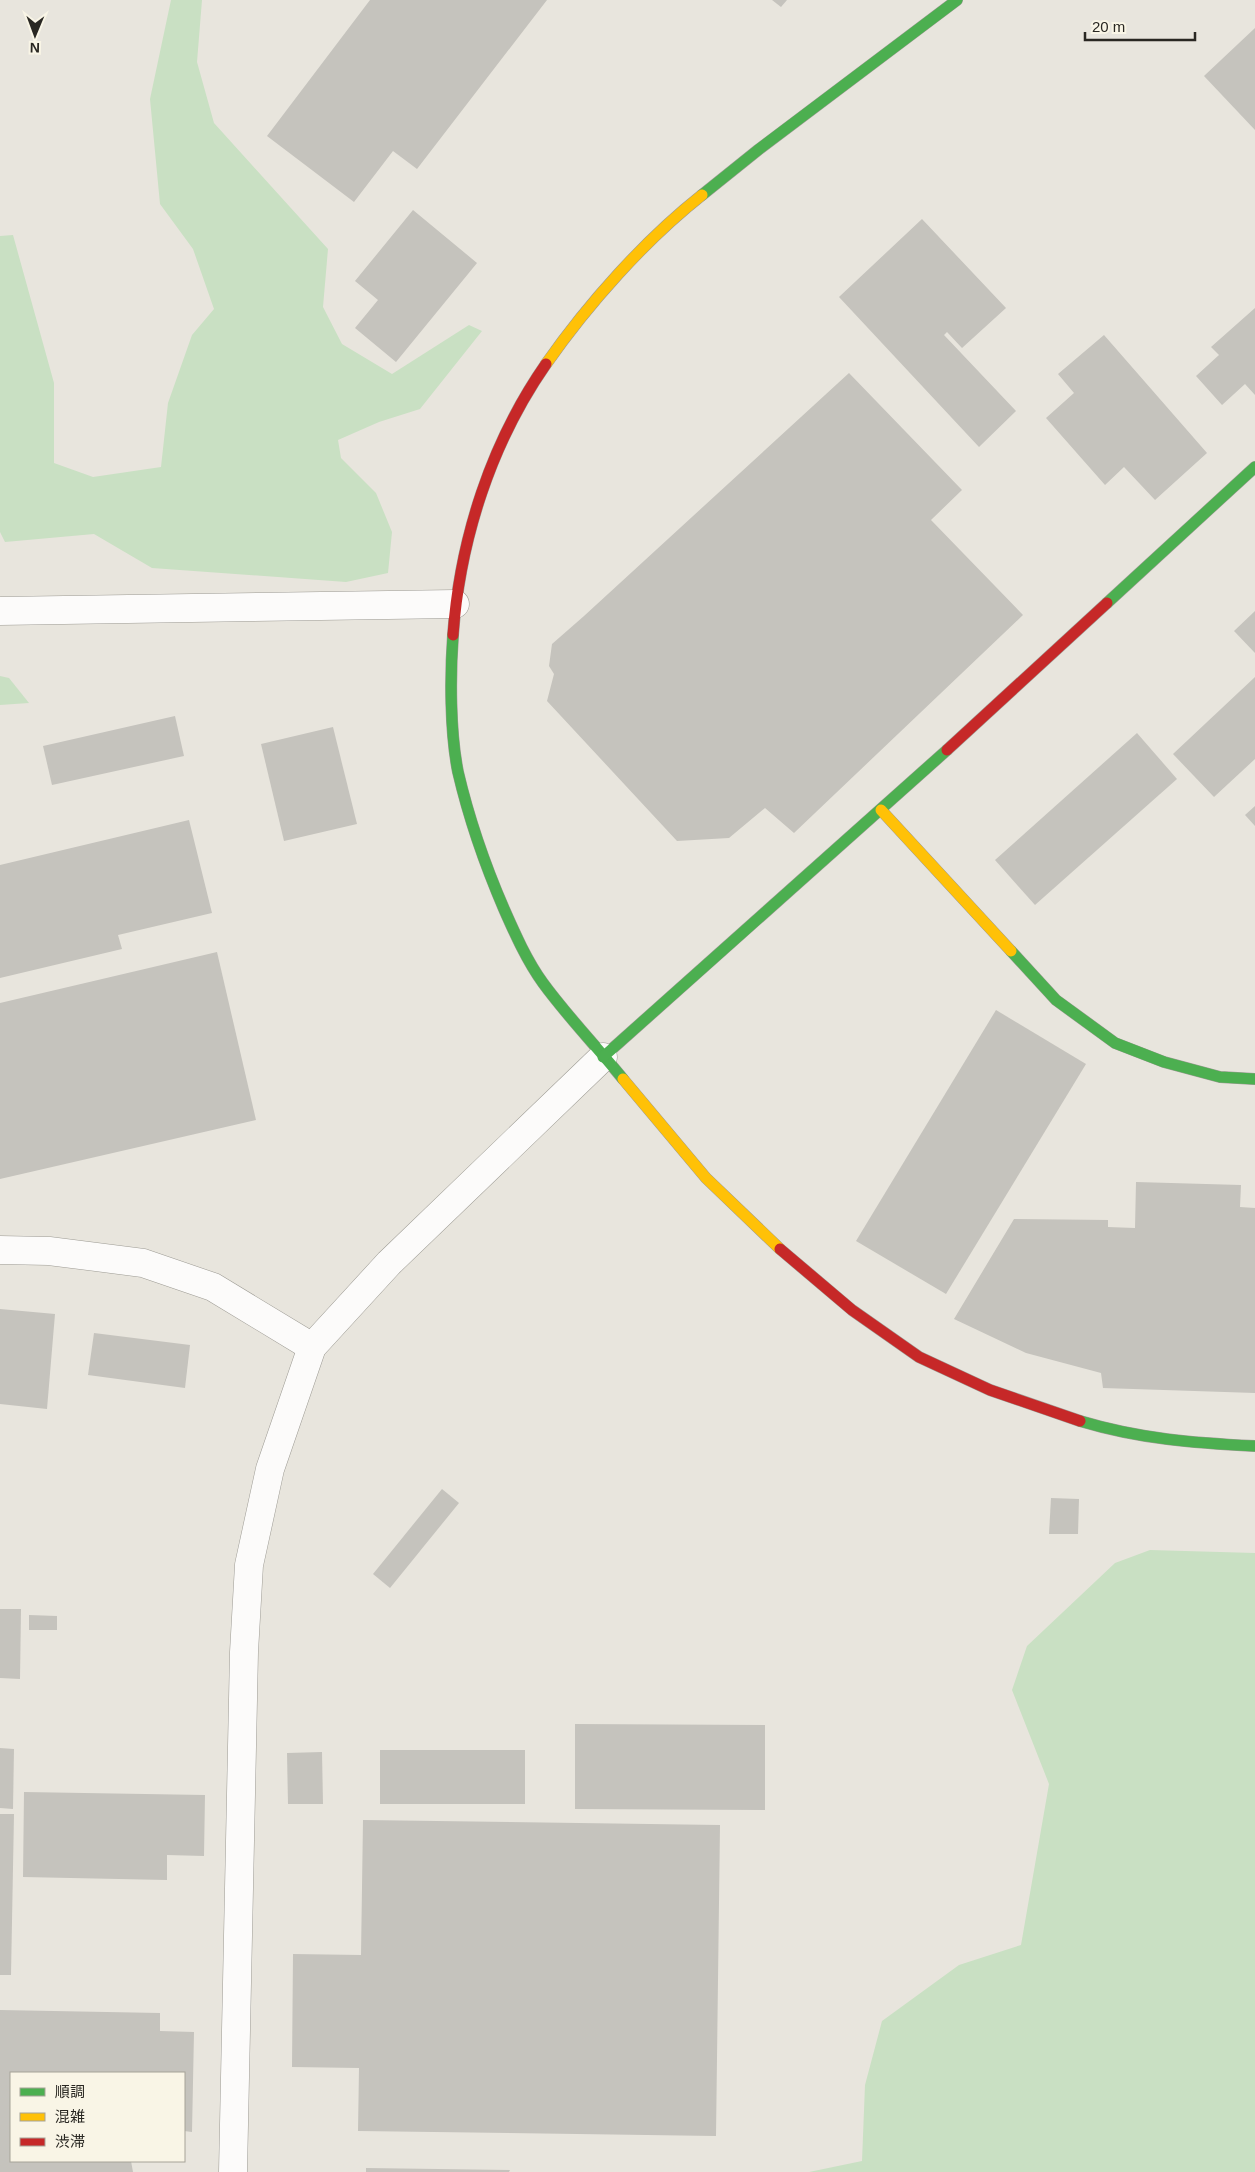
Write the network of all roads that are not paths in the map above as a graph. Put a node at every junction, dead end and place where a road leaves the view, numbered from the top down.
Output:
1 (957, 0) edge
2 (1255, 467) edge
3 (455, 604) junction
4 (0, 611) edge
5 (881, 810) junction
6 (603, 1057) junction
7 (1255, 1079) edge
8 (0, 1250) edge
9 (312, 1348) junction
10 (1255, 1446) edge
11 (233, 2172) edge

1 - 3 street
2 - 5 street
3 - 4 street
3 - 6 street
5 - 6 street
5 - 7 street
6 - 9 street
6 - 10 street
8 - 9 street
9 - 11 street

